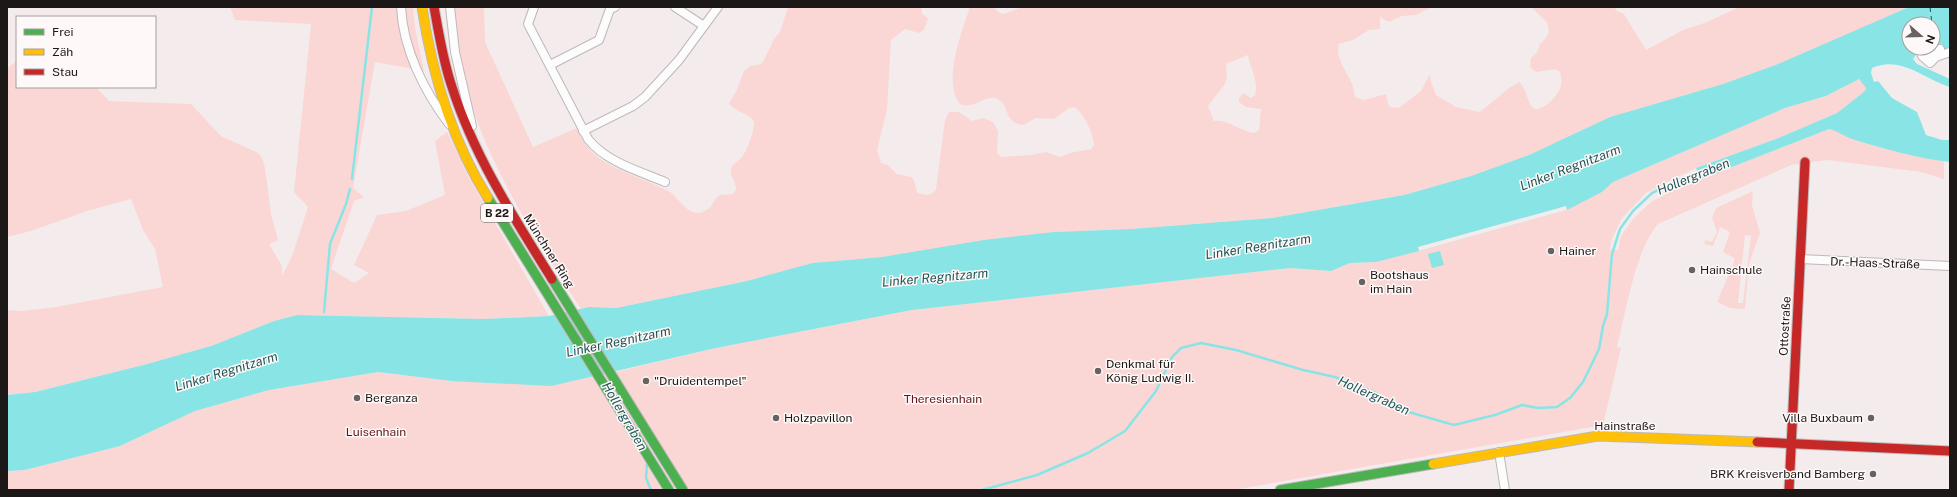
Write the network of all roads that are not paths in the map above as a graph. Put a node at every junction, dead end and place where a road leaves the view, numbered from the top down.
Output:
1 (401, 7) edge
2 (422, 7) edge
3 (434, 7) edge
4 (450, 7) edge
5 (534, 7) edge
6 (614, 7) edge
7 (675, 7) edge
8 (718, 7) edge
9 (704, 26) junction
10 (1922, 56) edge
11 (1939, 56) edge
12 (550, 65) junction
13 (454, 131) junction
14 (583, 131) junction
15 (478, 154) junction
16 (1804, 162) dead end
17 (665, 182) dead end
18 (1800, 259) junction
19 (1950, 266) edge
20 (1791, 443) junction
21 (1950, 450) edge
22 (1499, 452) junction
23 (669, 490) edge
24 (683, 490) edge
25 (1280, 490) edge
26 (1505, 490) edge
27 (1789, 490) edge

1 - 13 street
2 - 13 main road, Münchner Ring / B 22
3 - 15 main road, Münchner Ring / B 22
4 - 15 street
5 - 12 street
6 - 12 street
7 - 9 street
8 - 9 street
9 - 14 street
10 - 11 street
12 - 14 street
13 - 23 main road, Münchner Ring / B 22
14 - 17 street
15 - 24 main road, Münchner Ring / B 22
16 - 18 main road, Ottostraße
18 - 19 street, Dr.-Haas-Straße
18 - 20 main road, Ottostraße
20 - 21 main road, Hainstraße
20 - 22 main road, Hainstraße
20 - 27 main road, Ottostraße
22 - 25 main road, Hainstraße
22 - 26 street

